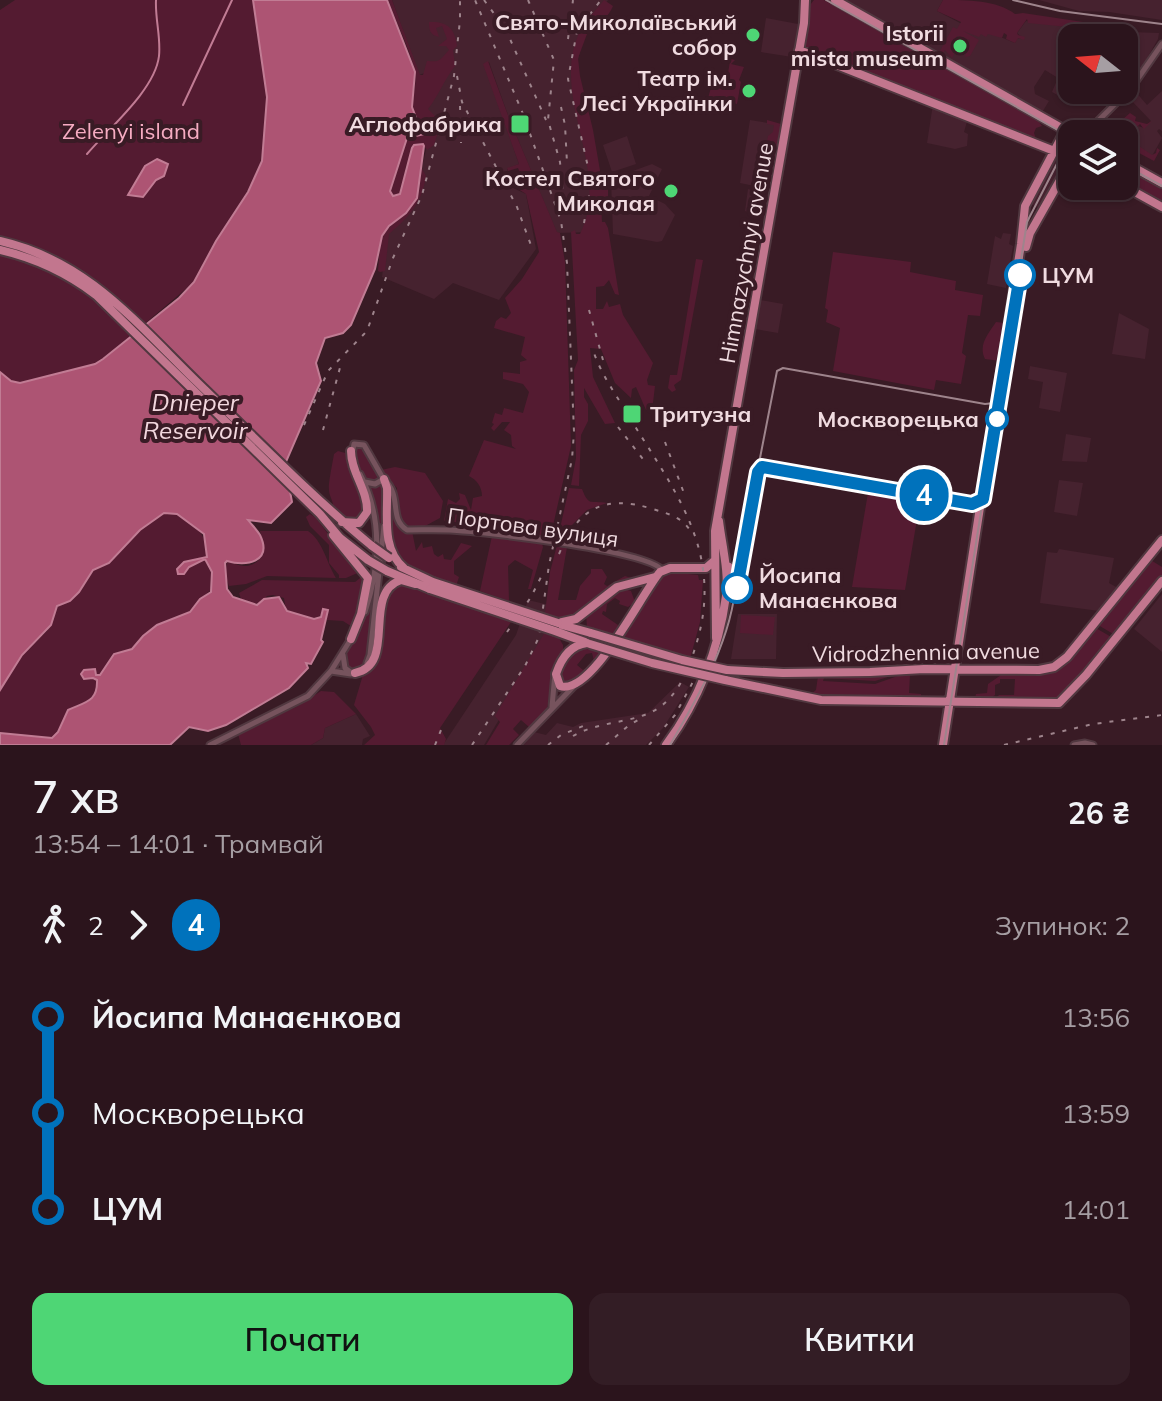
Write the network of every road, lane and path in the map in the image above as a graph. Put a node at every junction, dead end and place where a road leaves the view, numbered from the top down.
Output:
1 (805, 0) edge
2 (835, 0) edge
3 (1162, 44) edge
4 (799, 50) junction
5 (1099, 120) edge
6 (1058, 126) edge
7 (1058, 144) edge
8 (1054, 152) junction
9 (1058, 153) edge
10 (1138, 170) edge
11 (1058, 183) edge
12 (1162, 183) edge
13 (1138, 194) edge
14 (1162, 207) edge
15 (0, 241) edge
16 (0, 250) edge
17 (121, 314) junction
18 (351, 451) junction
19 (384, 479) junction
20 (364, 482) junction
21 (323, 511) junction
22 (719, 513) junction
23 (342, 522) junction
24 (327, 524) junction
25 (1162, 540) edge
26 (725, 553) junction
27 (714, 556) junction
28 (404, 568) junction
29 (677, 568) junction
30 (659, 573) junction
31 (714, 576) junction
32 (1162, 581) edge
33 (415, 584) junction
34 (432, 586) junction
35 (617, 587) junction
36 (726, 596) junction
37 (715, 598) junction
38 (637, 606) junction
39 (587, 611) junction
40 (556, 627) junction
41 (591, 633) junction
42 (716, 638) junction
43 (351, 639) junction
44 (588, 643) junction
45 (343, 654) junction
46 (566, 654) junction
47 (557, 669) junction
48 (956, 670) junction
49 (331, 671) junction
50 (355, 673) junction
51 (783, 673) junction
52 (575, 686) junction
53 (779, 690) junction
54 (951, 703) junction
55 (552, 708) junction
56 (210, 745) edge
57 (517, 745) edge
58 (666, 745) edge
59 (945, 745) edge
60 (1074, 745) edge
61 (1093, 745) edge

1 - 4 main road, Himnazychnyi avenue
2 - 6 main road
3 - 5 street
4 - 8 main road
4 - 22 main road, Himnazychnyi avenue
7 - 8 main road
8 - 9 main road
8 - 48 main road
10 - 12 main road
11 - 48 main road
13 - 14 main road
15 - 17 main road
16 - 17 main road
17 - 21 main road
18 - 19 street
18 - 20 street
18 - 23 main road
19 - 20 street
19 - 28 main road
19 - 30 street, Портова вулиця
19 - 50 street
20 - 43 street
21 - 23 main road
21 - 24 main road
22 - 26 main road, Himnazychnyi avenue
22 - 27 main road, Himnazychnyi avenue
23 - 28 main road, bridge
24 - 33 main road, bridge
24 - 43 main road
25 - 48 main road, Vidrodzhennia avenue
26 - 27 main road
26 - 36 main road, Himnazychnyi avenue
27 - 29 main road
27 - 31 main road, Himnazychnyi avenue
28 - 34 main road
29 - 30 main road
29 - 31 main road
30 - 35 main road
30 - 38 main road
31 - 37 main road, Himnazychnyi avenue
32 - 54 main road, Vidrodzhennia avenue
33 - 34 main road
33 - 50 main road
34 - 40 main road, bridge
35 - 38 main road
35 - 39 main road
36 - 37 main road
36 - 42 main road, Himnazychnyi avenue
37 - 42 main road, Himnazychnyi avenue
38 - 52 main road
39 - 40 main road
39 - 41 main road
40 - 41 main road, Vidrodzhennia avenue
40 - 44 main road, Vidrodzhennia avenue
40 - 46 main road
41 - 51 main road, Vidrodzhennia avenue, bridge
42 - 58 main road
43 - 45 street
44 - 46 main road
44 - 53 main road, Vidrodzhennia avenue, bridge
45 - 49 street
45 - 50 street
46 - 47 main road
47 - 52 main road
47 - 55 street
48 - 51 main road, Vidrodzhennia avenue
48 - 54 main road
49 - 50 street
49 - 56 street
51 - 53 main road
52 - 55 street
53 - 54 main road, Vidrodzhennia avenue
54 - 59 main road
55 - 57 street
60 - 61 street

